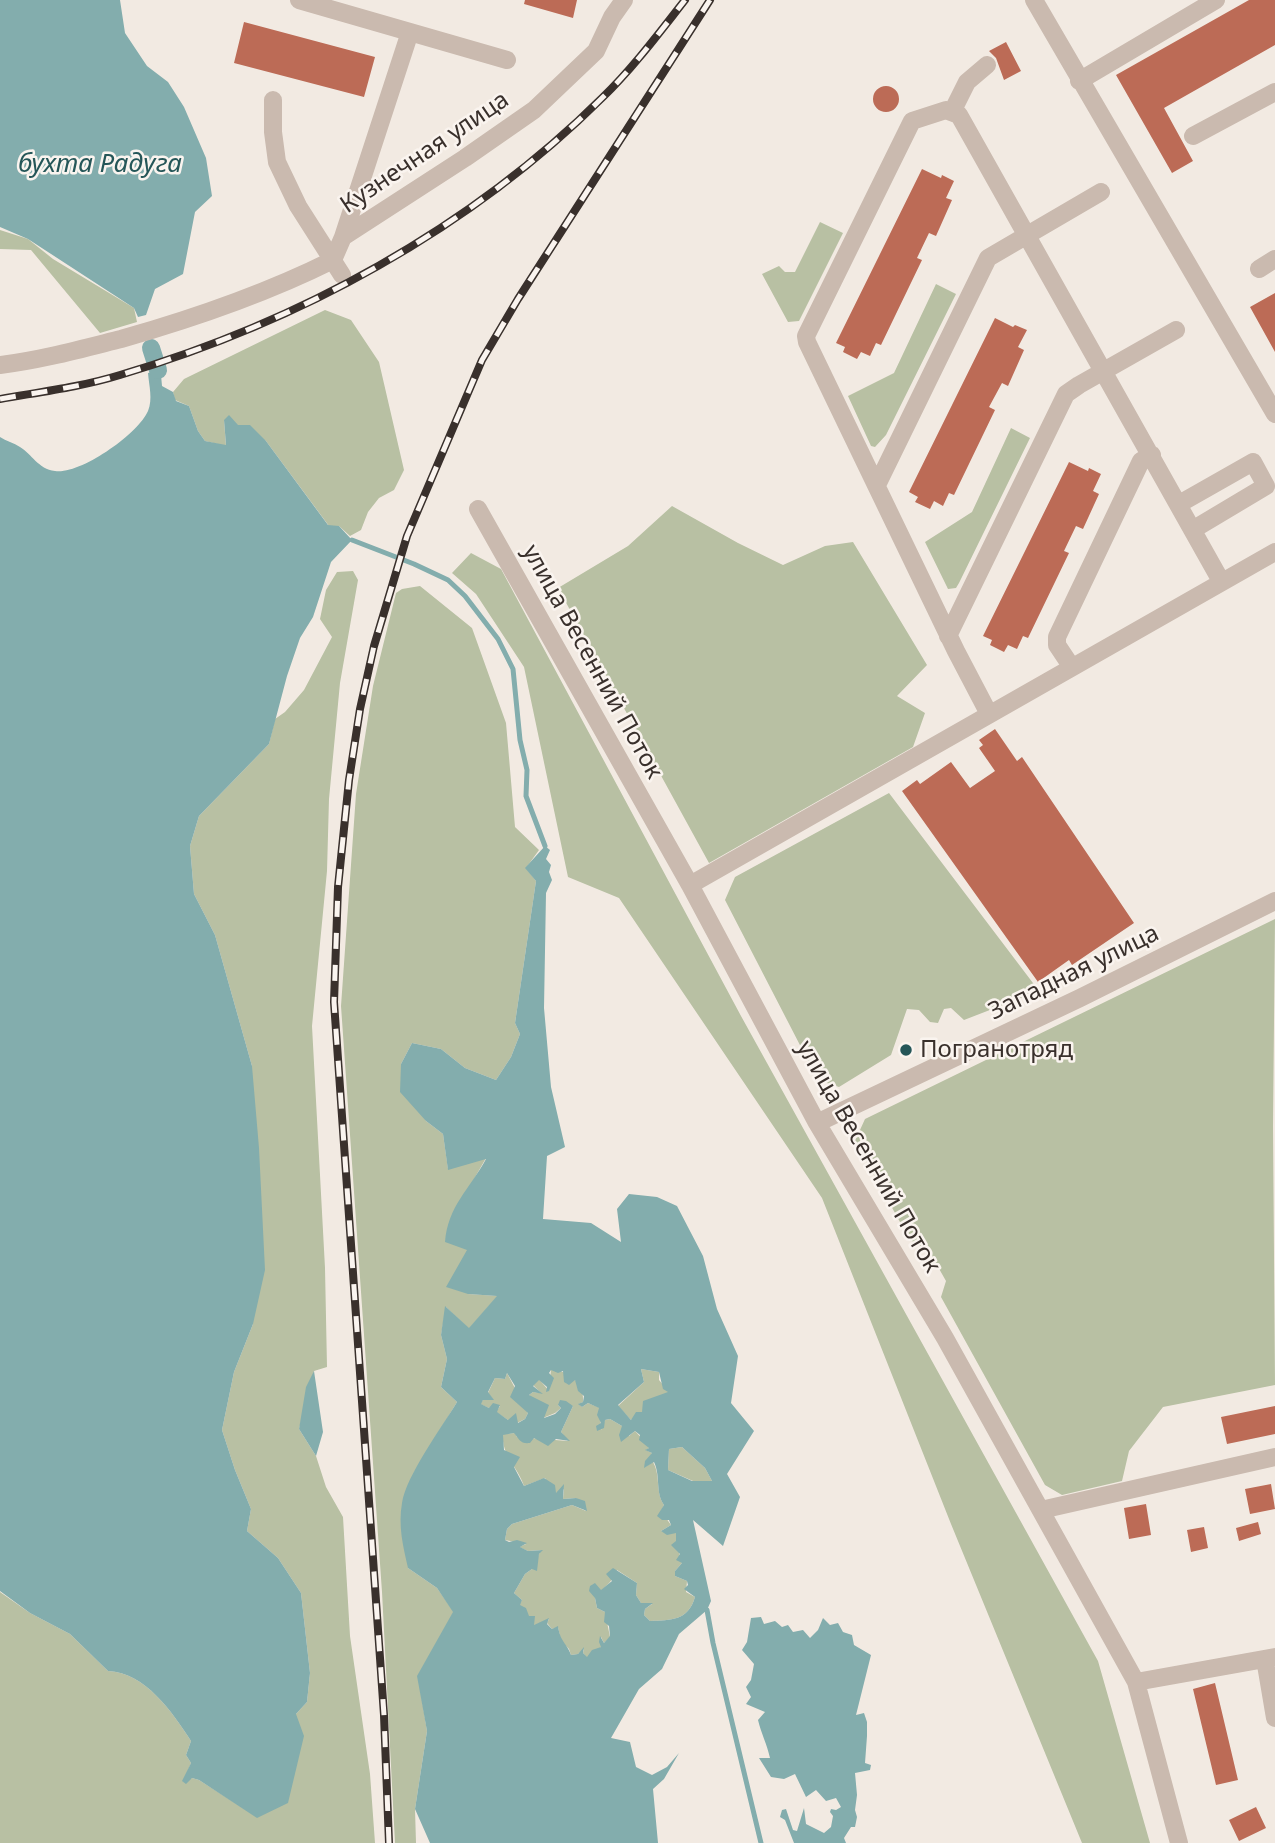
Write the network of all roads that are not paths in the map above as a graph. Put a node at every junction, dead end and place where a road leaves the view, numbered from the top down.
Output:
1 (299, 0) edge
2 (624, 0) edge
3 (1034, 0) edge
4 (1216, 0) edge
5 (612, 8) edge
6 (410, 32) junction
7 (507, 60) dead end
8 (987, 65) dead end
9 (1079, 81) junction
10 (1275, 92) edge
11 (273, 100) dead end
12 (952, 112) junction
13 (1193, 136) dead end
14 (1101, 192) dead end
15 (1027, 235) junction
16 (343, 237) junction
17 (1275, 259) edge
18 (338, 268) junction
19 (1259, 269) dead end
20 (1176, 330) dead end
21 (0, 365) edge
22 (1104, 371) junction
23 (1275, 414) edge
24 (1152, 455) junction
25 (877, 485) junction
26 (1180, 504) junction
27 (478, 509) dead end
28 (1194, 529) junction
29 (1275, 552) edge
30 (1221, 581) junction
31 (948, 636) junction
32 (1071, 667) junction
33 (989, 714) junction
34 (690, 885) junction
35 (1275, 901) edge
36 (817, 1123) junction
37 (1275, 1457) edge
38 (1041, 1510) junction
39 (1270, 1658) edge
40 (1136, 1682) junction
41 (1275, 1718) edge
42 (1179, 1843) edge

1 - 6 street
2 - 5 street, Кузнечная улица
3 - 9 street
4 - 9 street
5 - 16 street, Кузнечная улица
6 - 7 street
6 - 16 street
8 - 12 street
9 - 23 street
10 - 13 street
11 - 18 street
12 - 15 street
12 - 25 street
14 - 15 street
15 - 22 street
15 - 25 street
16 - 18 street, Кузнечная улица
17 - 19 street
18 - 21 street
20 - 22 street
22 - 24 street
22 - 31 street
24 - 26 street
24 - 32 street
25 - 31 street
26 - 28 street
26 - 28 street
27 - 34 street, улица Весенний Поток
28 - 30 street
29 - 30 street
30 - 32 street
31 - 33 street
32 - 33 street
33 - 34 street
34 - 36 street, улица Весенний Поток
35 - 36 street, Западная улица
36 - 38 street, улица Весенний Поток
37 - 38 street
38 - 40 street, улица Весенний Поток
39 - 40 street
39 - 41 street
40 - 42 street, улица Весенний Поток

